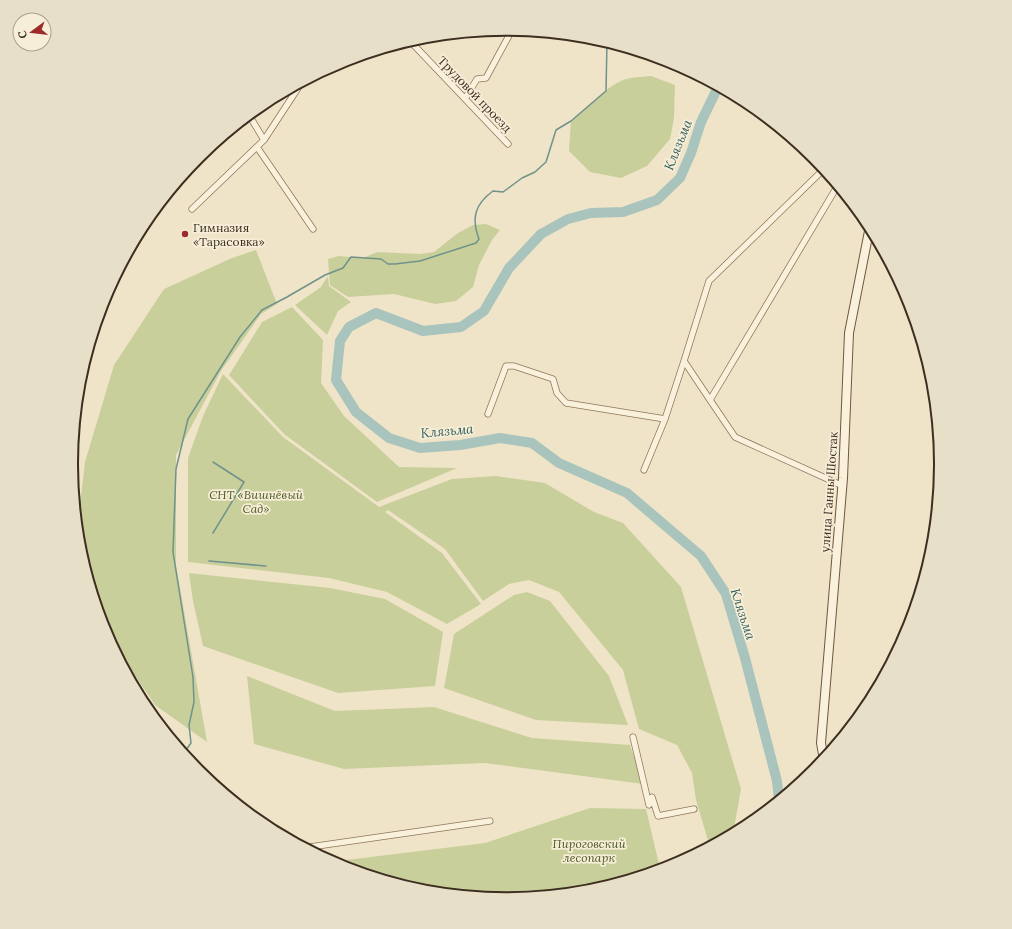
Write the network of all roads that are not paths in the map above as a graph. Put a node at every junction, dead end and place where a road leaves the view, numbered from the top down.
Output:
1 (509, 36) edge
2 (414, 46) edge
3 (296, 91) edge
4 (466, 98) junction
5 (252, 120) edge
6 (264, 140) junction
7 (508, 144) dead end
8 (258, 147) junction
9 (820, 173) edge
10 (835, 190) edge
11 (192, 209) dead end
12 (313, 228) dead end
13 (868, 236) edge
14 (684, 360) junction
15 (710, 400) junction
16 (488, 414) dead end
17 (665, 419) junction
18 (644, 470) dead end
19 (843, 486) junction
20 (633, 736) dead end
21 (823, 753) edge
22 (652, 797) dead end
23 (649, 805) dead end
24 (694, 809) dead end
25 (490, 821) dead end
26 (312, 847) edge

1 - 4 street
2 - 4 street, Трудовой проезд
3 - 6 street
4 - 7 street, Трудовой проезд
5 - 6 street
6 - 8 street
8 - 11 street
8 - 12 street
9 - 14 street
10 - 15 street
13 - 19 main road, улица Ганны Шостак
14 - 15 street
14 - 17 street
15 - 19 street
16 - 17 street
17 - 18 street
19 - 21 main road, улица Ганны Шостак
20 - 23 street
22 - 24 street
25 - 26 street

